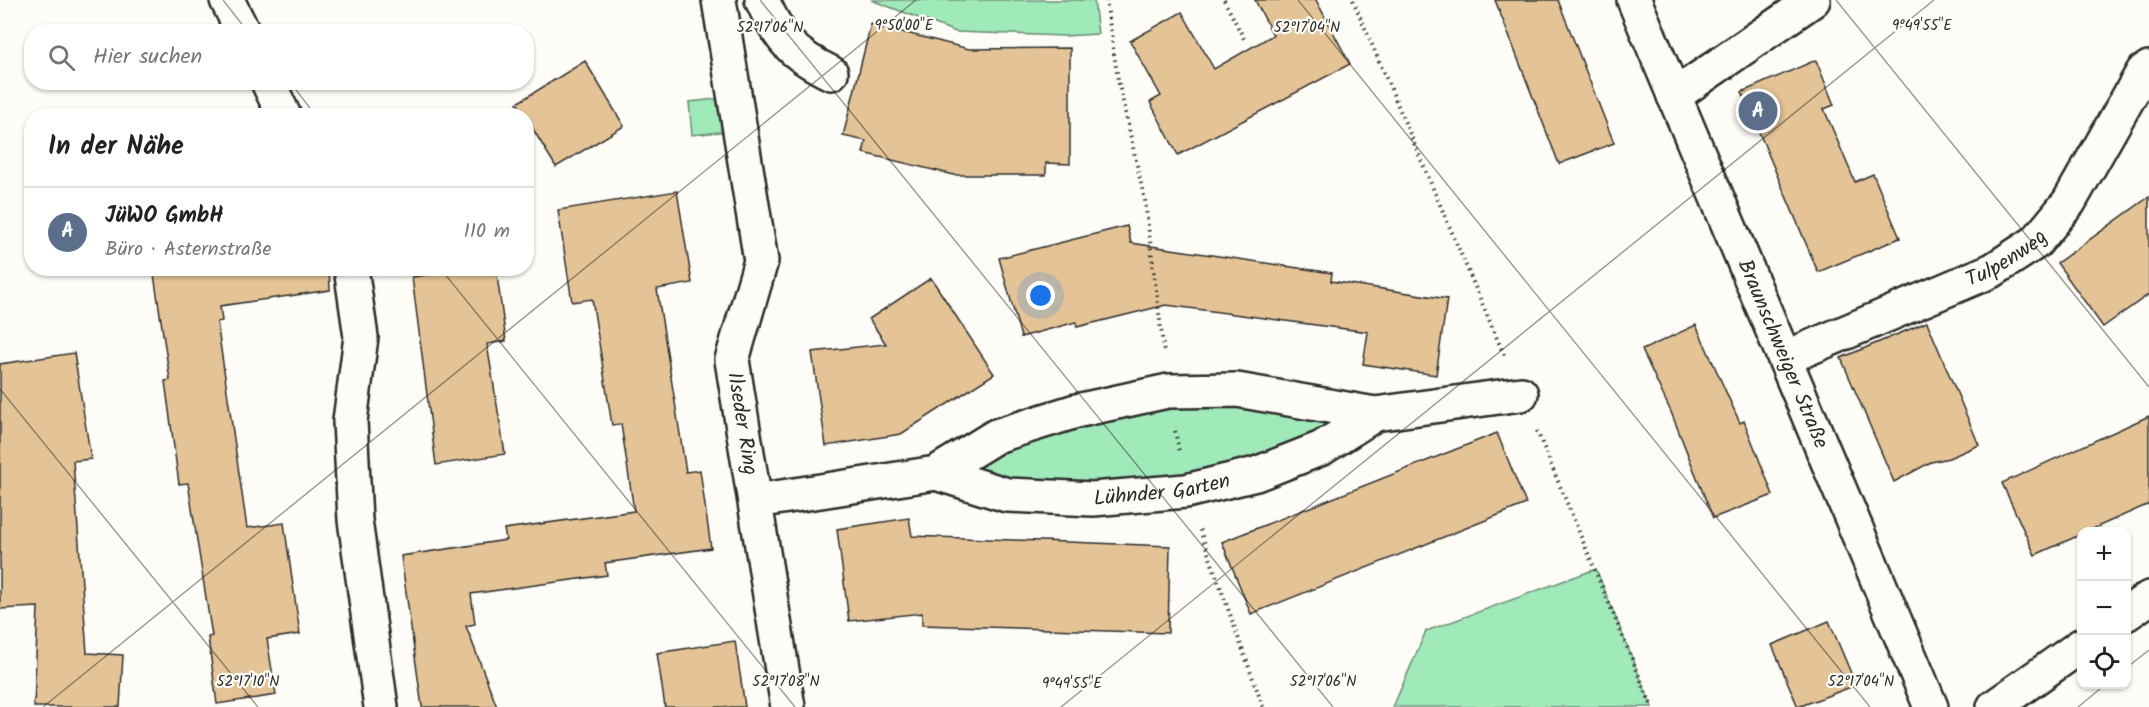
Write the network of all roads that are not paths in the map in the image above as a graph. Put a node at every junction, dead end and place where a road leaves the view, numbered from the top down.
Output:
1 (227, 0) edge
2 (719, 0) edge
3 (762, 0) edge
4 (1634, 0) edge
5 (1813, 0) edge
6 (239, 24) edge
7 (2149, 68) edge
8 (831, 73) dead end
9 (272, 90) edge
10 (1674, 96) junction
11 (280, 108) edge
12 (352, 276) edge
13 (1785, 358) junction
14 (1521, 394) dead end
15 (1375, 414) junction
16 (936, 473) junction
17 (756, 501) junction
18 (2149, 598) edge
19 (2131, 611) edge
20 (2077, 649) edge
21 (381, 707) edge
22 (788, 707) edge
23 (1931, 707) edge
24 (1994, 707) edge

1 - 6 street
2 - 17 street, Ilseder Ring
3 - 8 street
4 - 10 street, Braunschweiger Straße
5 - 10 street
7 - 13 street, Tulpenweg
9 - 11 street
10 - 13 street, Braunschweiger Straße
12 - 21 street
13 - 23 street, Braunschweiger Straße
14 - 15 street, Lühnder Garten
15 - 16 street, Lühnder Garten
15 - 16 street, Lühnder Garten
16 - 17 street, Lühnder Garten
17 - 22 street, Ilseder Ring
18 - 19 street
20 - 24 street

